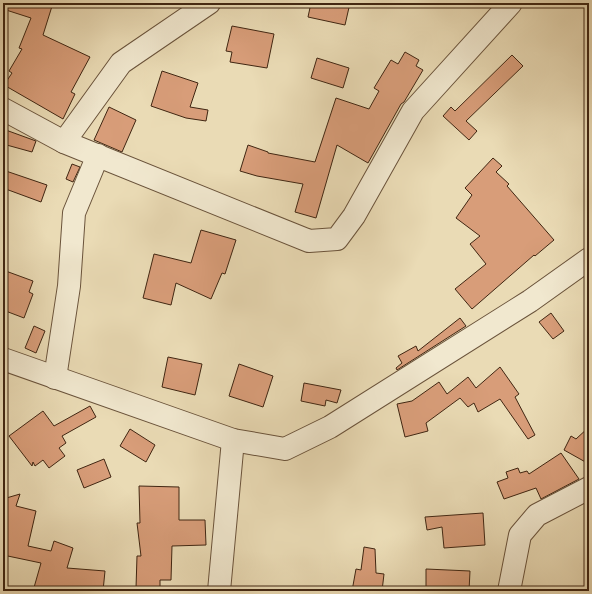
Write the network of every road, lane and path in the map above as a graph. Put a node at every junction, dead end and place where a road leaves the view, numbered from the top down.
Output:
1 (210, 3) edge
2 (512, 3) edge
3 (3, 109) edge
4 (64, 142) junction
5 (98, 156) junction
6 (589, 259) edge
7 (3, 359) edge
8 (55, 378) junction
9 (233, 440) junction
10 (589, 488) edge
11 (219, 591) edge
12 (509, 591) edge

1 - 4 street
2 - 5 street
3 - 4 street
4 - 5 street
5 - 8 street
6 - 9 street
7 - 8 street
8 - 9 street
9 - 11 street
10 - 12 street

